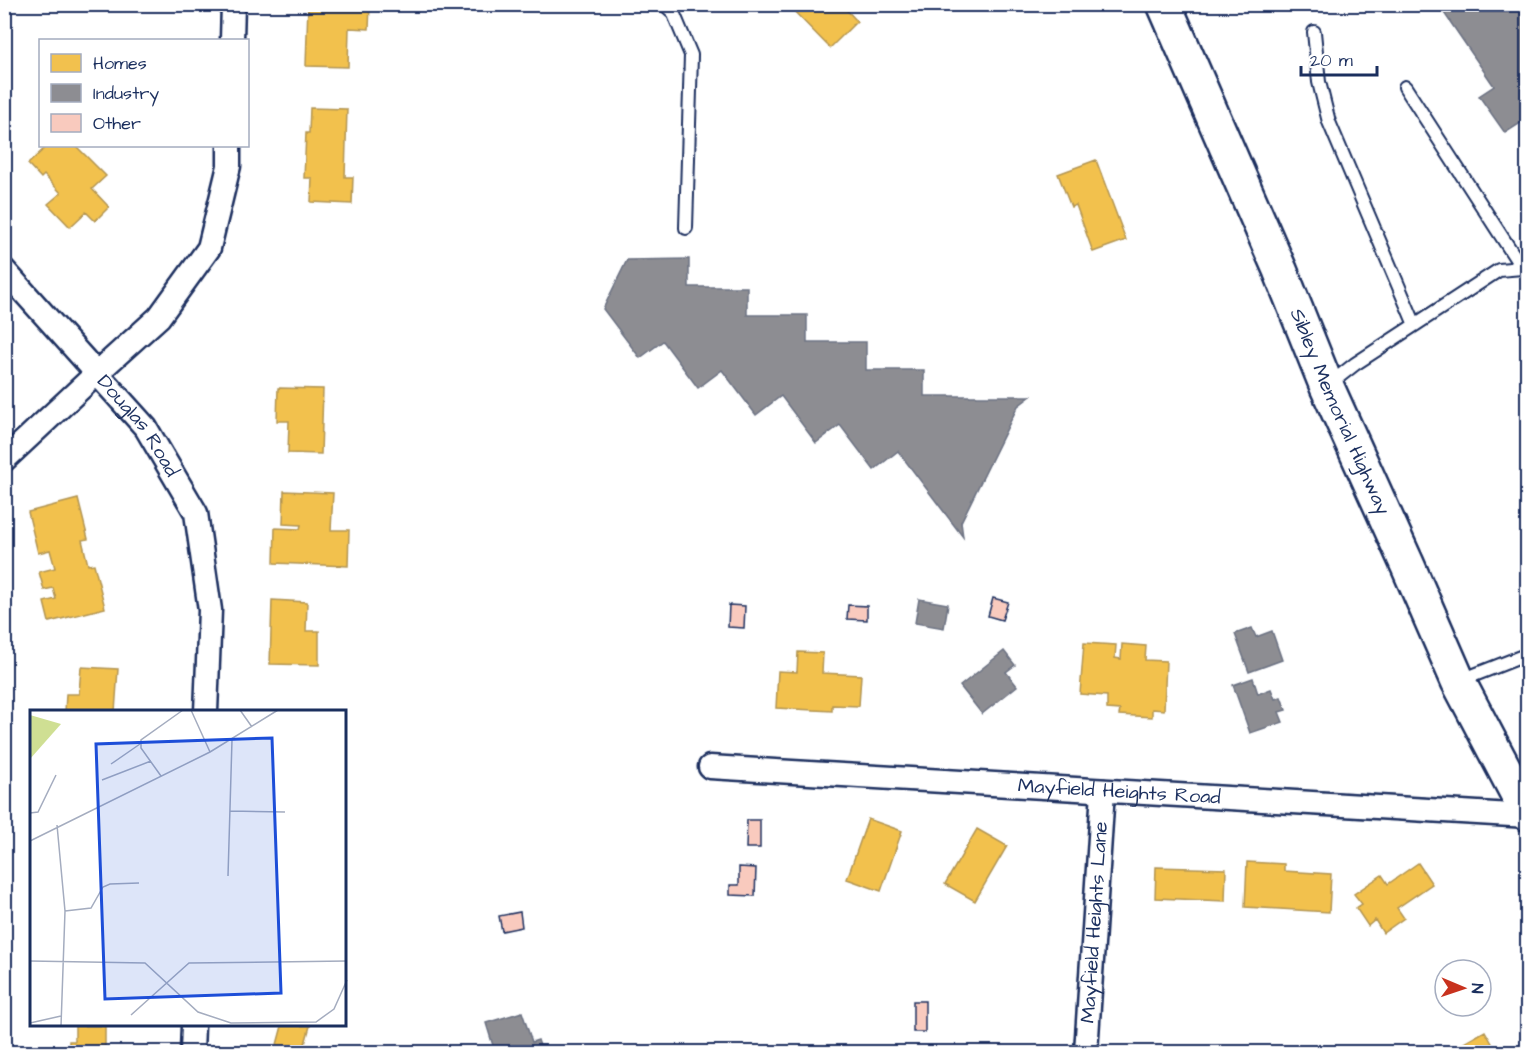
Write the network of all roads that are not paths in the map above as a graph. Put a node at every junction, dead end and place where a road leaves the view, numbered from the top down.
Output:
1 (233, 4) edge
2 (664, 4) edge
3 (1164, 4) edge
4 (1314, 32) dead end
5 (232, 39) edge
6 (1405, 87) dead end
7 (229, 147) edge
8 (686, 228) dead end
9 (1525, 269) edge
10 (4, 270) edge
11 (1415, 325) junction
12 (97, 373) junction
13 (1326, 387) junction
14 (4, 460) edge
15 (1527, 654) edge
16 (1458, 681) junction
17 (206, 710) edge
18 (710, 767) dead end
19 (1103, 791) junction
20 (1527, 815) edge
21 (193, 1027) edge
22 (192, 1053) edge
23 (1086, 1053) edge

1 - 5 street
2 - 8 lane
3 - 13 main road, Sibley Memorial Highway
4 - 11 lane
6 - 9 lane
7 - 12 street, Douglas Road
9 - 11 lane
10 - 12 street
11 - 13 lane
12 - 14 street
12 - 17 street, Douglas Road
13 - 16 main road, Sibley Memorial Highway
15 - 16 lane
16 - 20 main road, Sibley Memorial Highway
18 - 19 street, Mayfield Heights Road
19 - 20 street, Mayfield Heights Road
19 - 23 street, Mayfield Heights Lane
21 - 22 street

